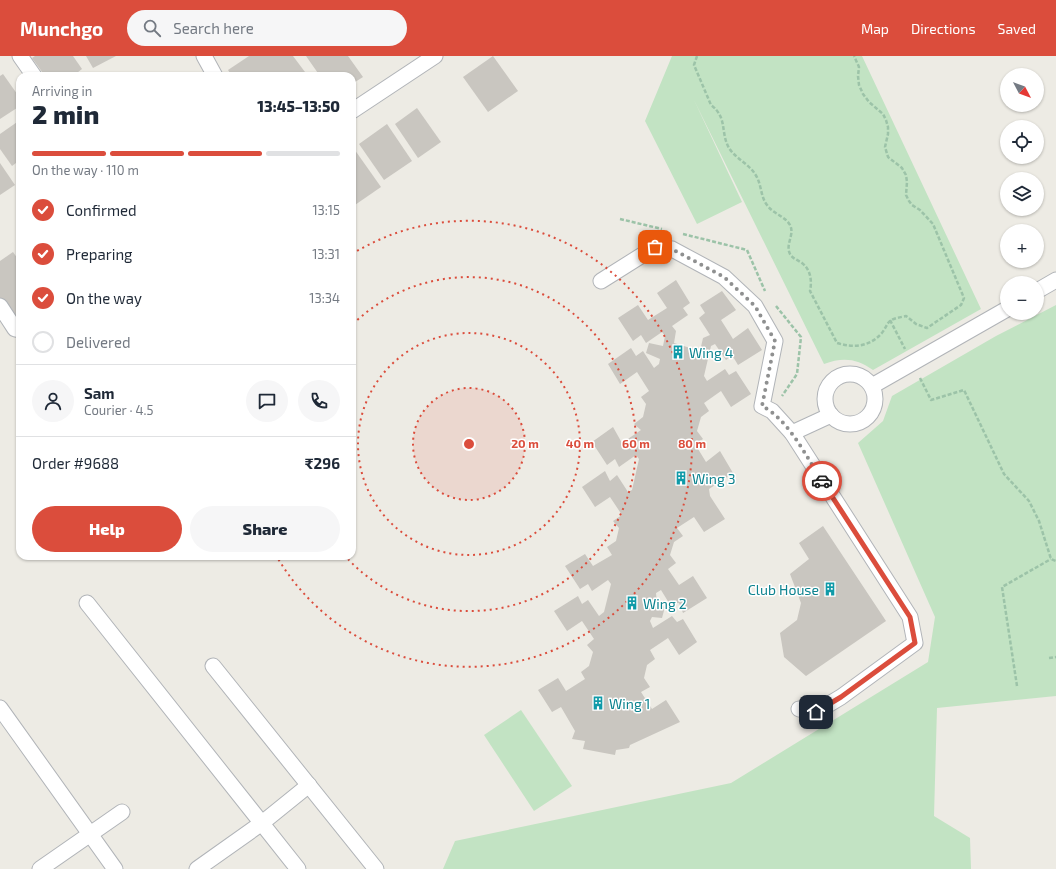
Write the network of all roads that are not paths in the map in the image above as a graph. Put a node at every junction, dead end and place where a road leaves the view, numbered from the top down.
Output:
1 (20, 56) edge
2 (204, 56) edge
3 (435, 56) edge
4 (31, 72) edge
5 (214, 72) edge
6 (356, 108) edge
7 (1056, 280) edge
8 (601, 281) dead end
9 (1044, 287) edge
10 (0, 306) edge
11 (1000, 313) edge
12 (16, 329) edge
13 (872, 386) junction
14 (831, 415) junction
15 (792, 434) junction
16 (87, 603) dead end
17 (214, 666) dead end
18 (0, 708) edge
19 (799, 709) dead end
20 (309, 785) junction
21 (122, 812) dead end
22 (262, 823) junction
23 (90, 833) junction
24 (40, 869) edge
25 (115, 869) edge
26 (197, 869) edge
27 (298, 869) edge
28 (376, 869) edge

1 - 4 street
2 - 5 street
3 - 6 street
7 - 9 street
8 - 15 street
10 - 12 street
11 - 13 street
13 - 14 street
13 - 14 street
14 - 15 street
15 - 19 street
16 - 22 street
17 - 20 street
18 - 23 street
20 - 22 street
20 - 28 street
21 - 23 street
22 - 26 street
22 - 27 street
23 - 24 street
23 - 25 street

